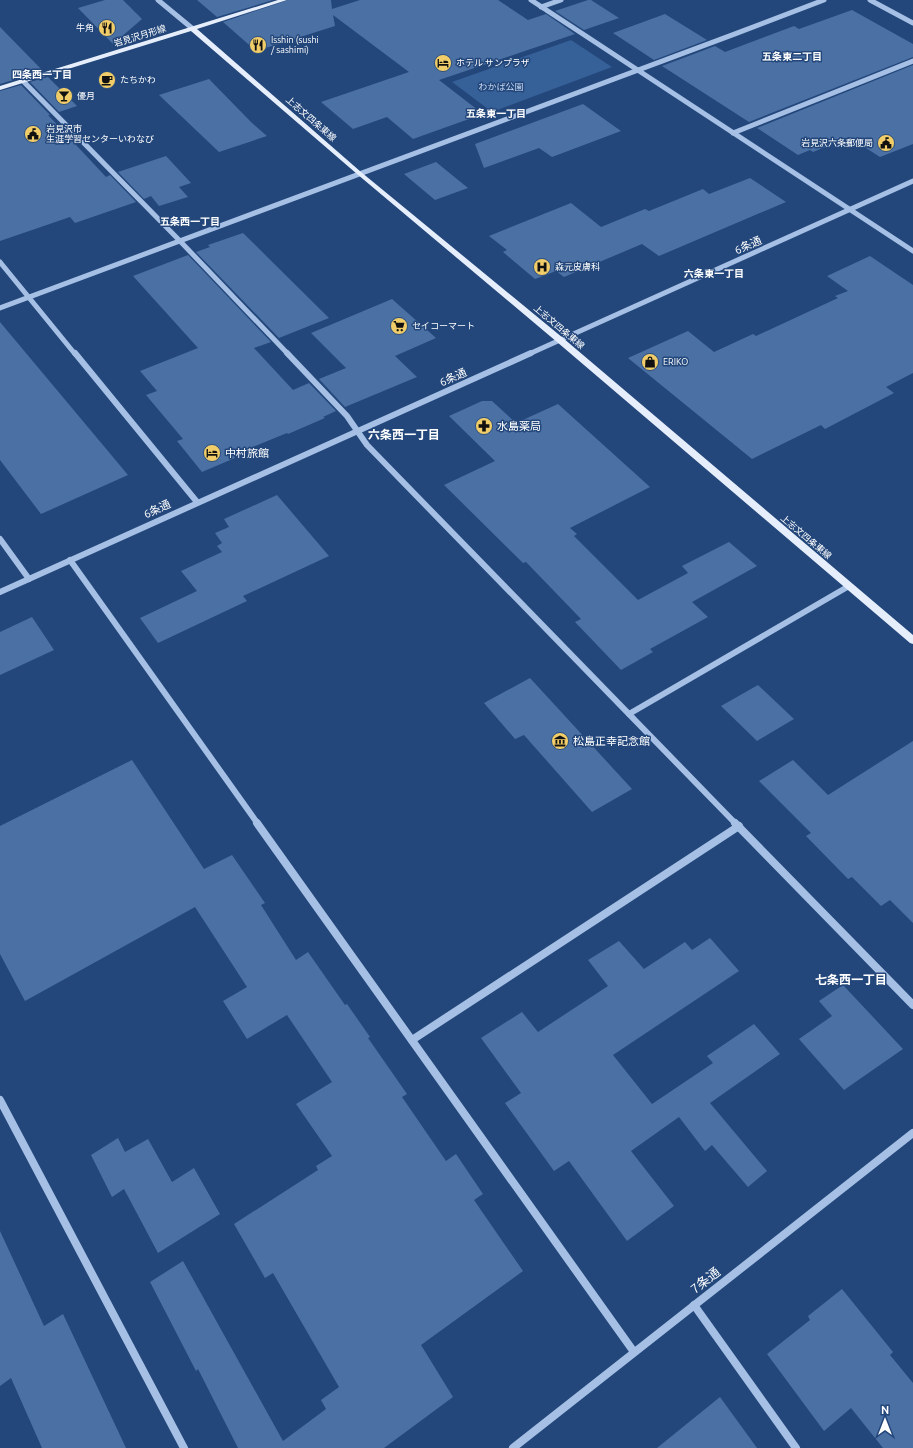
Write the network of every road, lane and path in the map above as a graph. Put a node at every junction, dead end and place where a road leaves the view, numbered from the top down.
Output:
1 (158, 0) edge
2 (284, 0) edge
3 (531, 0) edge
4 (561, 0) edge
5 (824, 0) edge
6 (870, 0) edge
7 (541, 7) junction
8 (913, 23) edge
9 (193, 29) junction
10 (913, 61) edge
11 (638, 71) junction
12 (23, 81) junction
13 (0, 88) edge
14 (733, 133) junction
15 (359, 173) junction
16 (913, 180) edge
17 (850, 210) junction
18 (179, 240) junction
19 (913, 251) edge
20 (0, 262) edge
21 (29, 296) junction
22 (0, 308) edge
23 (560, 340) junction
24 (357, 431) junction
25 (197, 502) junction
26 (0, 539) edge
27 (70, 560) junction
28 (29, 579) junction
29 (849, 586) junction
30 (0, 592) edge
31 (913, 640) edge
32 (629, 714) junction
33 (739, 826) junction
34 (913, 1005) edge
35 (412, 1040) junction
36 (0, 1100) edge
37 (913, 1133) edge
38 (694, 1305) junction
39 (634, 1352) junction
40 (184, 1448) edge
41 (513, 1448) edge
42 (796, 1448) edge

1 - 9 street
2 - 9 main road, 岩見沢月形線
3 - 7 street
4 - 7 street
5 - 11 street
6 - 8 street
7 - 11 street
9 - 12 main road, 岩見沢月形線
9 - 15 main road, 上志文四条東線
10 - 14 street
11 - 14 street
11 - 15 street
12 - 13 main road, 岩見沢月形線
12 - 18 street
14 - 17 street
15 - 18 street
15 - 23 main road, 上志文四条東線
16 - 17 street, 6条通
17 - 19 street
17 - 23 street, 6条通
18 - 21 street
18 - 24 street
20 - 21 street
21 - 22 street
21 - 25 street
23 - 24 street, 6条通
23 - 29 main road, 上志文四条東線
24 - 25 street, 6条通
24 - 32 street
25 - 27 street, 6条通
26 - 28 street
27 - 28 street, 6条通
27 - 35 street
28 - 30 street, 6条通
29 - 31 main road, 上志文四条東線
29 - 32 street
32 - 33 street
33 - 34 street
33 - 35 street
35 - 39 street
36 - 40 street
37 - 38 street, 7条通
38 - 39 street, 7条通
38 - 42 street
39 - 41 street, 7条通

